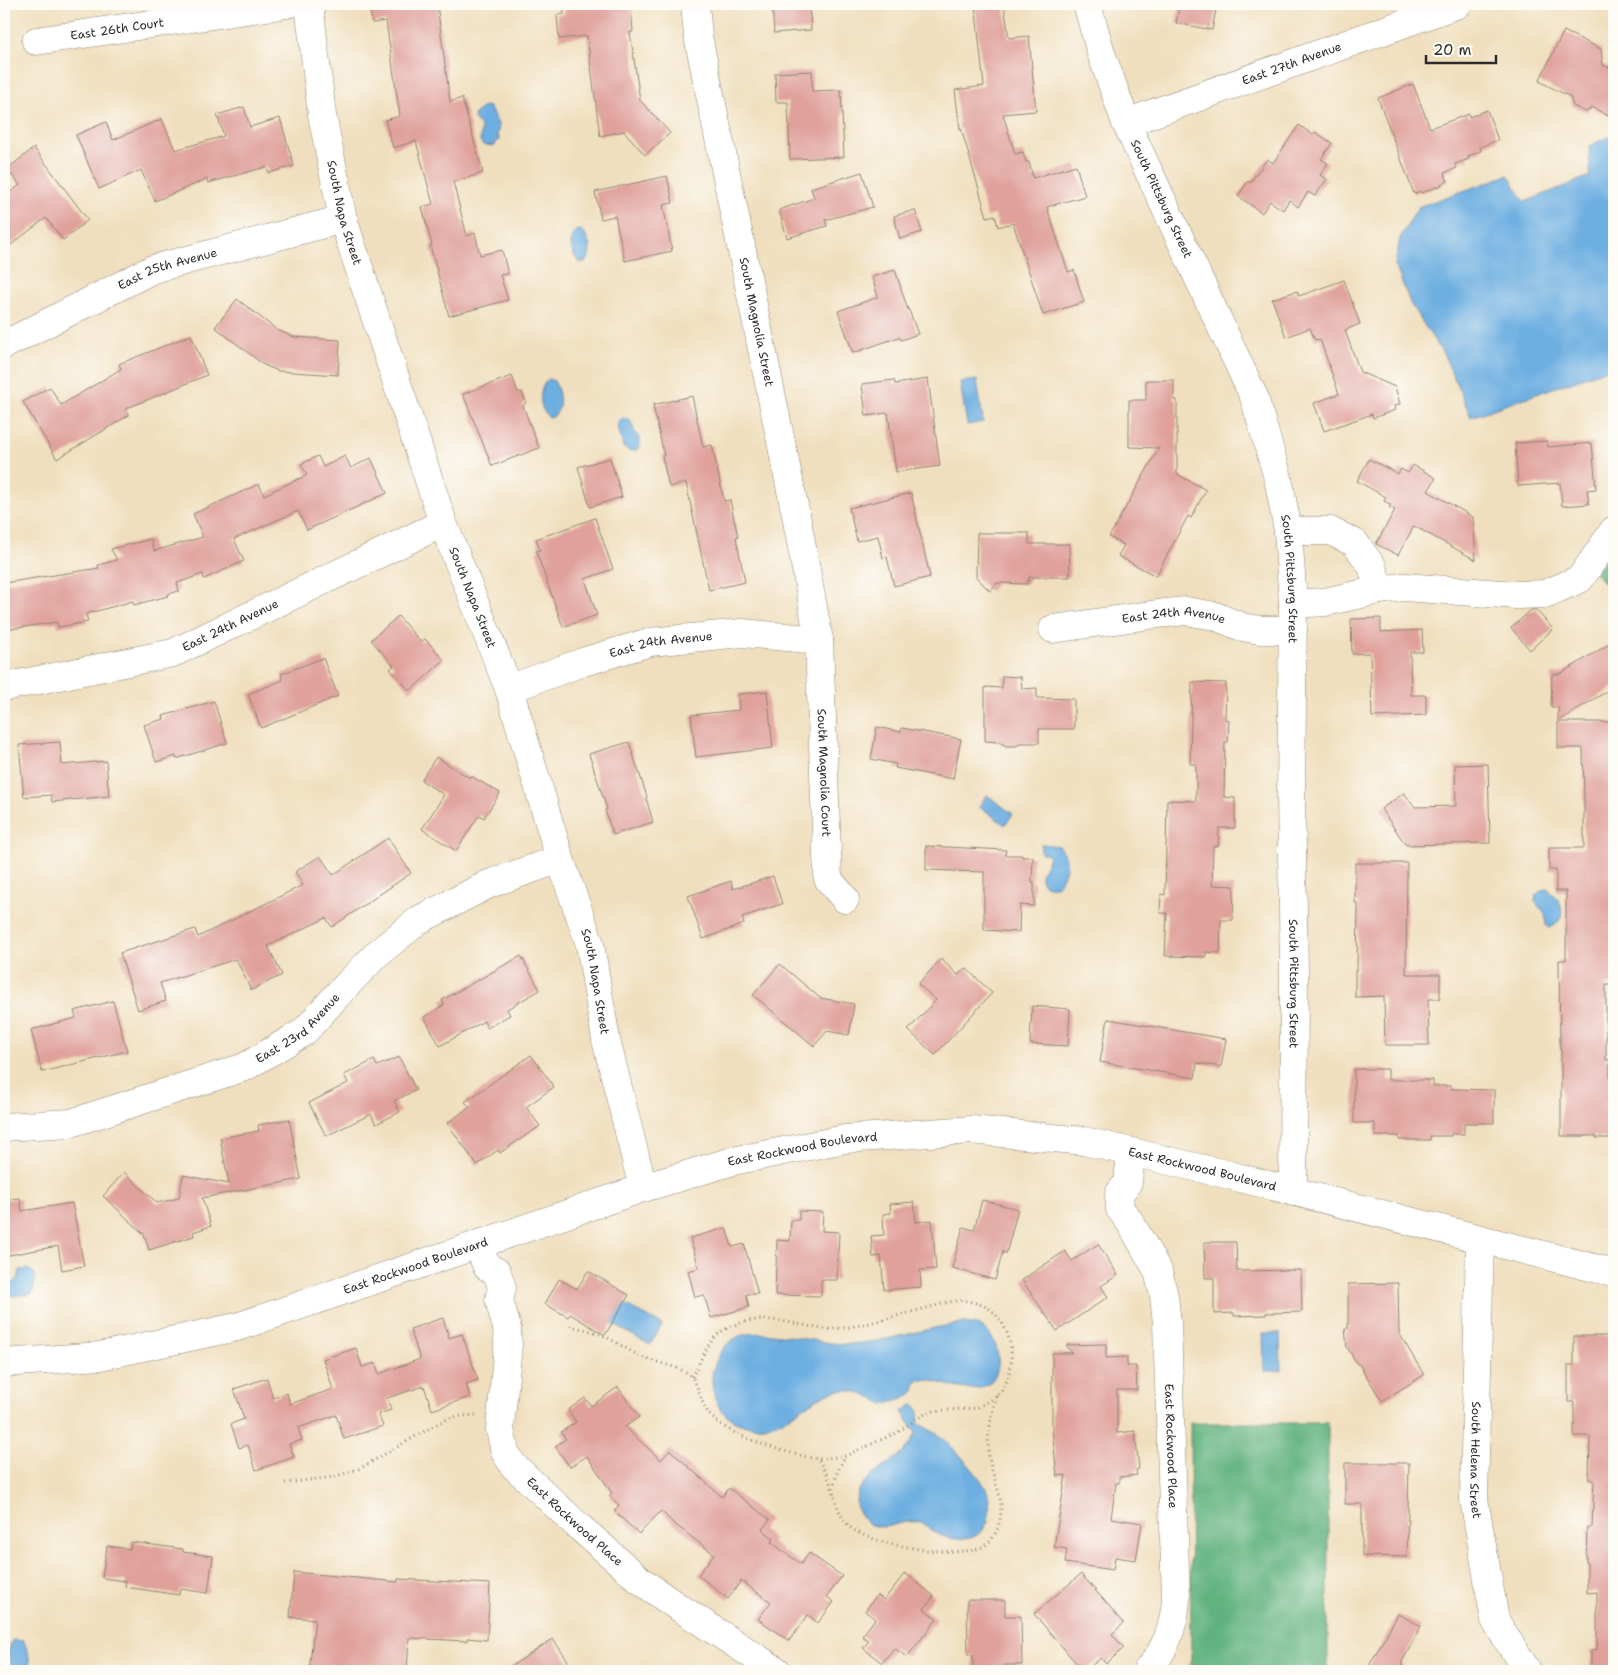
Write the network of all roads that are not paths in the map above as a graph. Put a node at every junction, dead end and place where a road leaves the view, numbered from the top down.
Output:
1 (288, 4) edge
2 (309, 4) edge
3 (695, 4) edge
4 (1087, 4) edge
5 (1458, 4) edge
6 (36, 41) dead end
7 (1126, 123) junction
8 (342, 219) junction
9 (4, 344) edge
10 (443, 523) junction
11 (1614, 530) edge
12 (1288, 531) junction
13 (1379, 590) junction
14 (1293, 617) junction
15 (1053, 629) dead end
16 (818, 640) junction
17 (4, 687) edge
18 (509, 689) junction
19 (560, 859) junction
20 (846, 900) dead end
21 (4, 1127) edge
22 (1131, 1152) junction
23 (644, 1188) junction
24 (1293, 1192) junction
25 (1480, 1238) junction
26 (483, 1256) junction
27 (1614, 1273) edge
28 (4, 1363) edge
29 (777, 1671) edge
30 (1147, 1671) edge
31 (1527, 1671) edge

1 - 6 street, East 26th Court
2 - 8 street, South Napa Street
3 - 16 street, South Magnolia Street
4 - 7 street, South Pittsburg Street
5 - 7 street, East 27th Avenue
7 - 12 street, South Pittsburg Street
8 - 9 street, East 25th Avenue
8 - 10 street, South Napa Street
10 - 17 street, East 24th Avenue
10 - 18 street, South Napa Street
11 - 13 street, East 24th Avenue
12 - 13 street
12 - 14 street, South Pittsburg Street
13 - 14 street, East 24th Avenue
14 - 15 street, East 24th Avenue
14 - 24 street, South Pittsburg Street
16 - 18 street, East 24th Avenue
16 - 20 street, South Magnolia Court
18 - 19 street, South Napa Street
19 - 21 street, East 23rd Avenue
19 - 23 street, South Napa Street
22 - 23 street, East Rockwood Boulevard
22 - 24 street, East Rockwood Boulevard
22 - 30 street, East Rockwood Place
23 - 26 street, East Rockwood Boulevard
24 - 25 street, East Rockwood Boulevard
25 - 27 street, East Rockwood Boulevard
25 - 31 street, South Helena Street
26 - 28 street, East Rockwood Boulevard
26 - 29 street, East Rockwood Place

